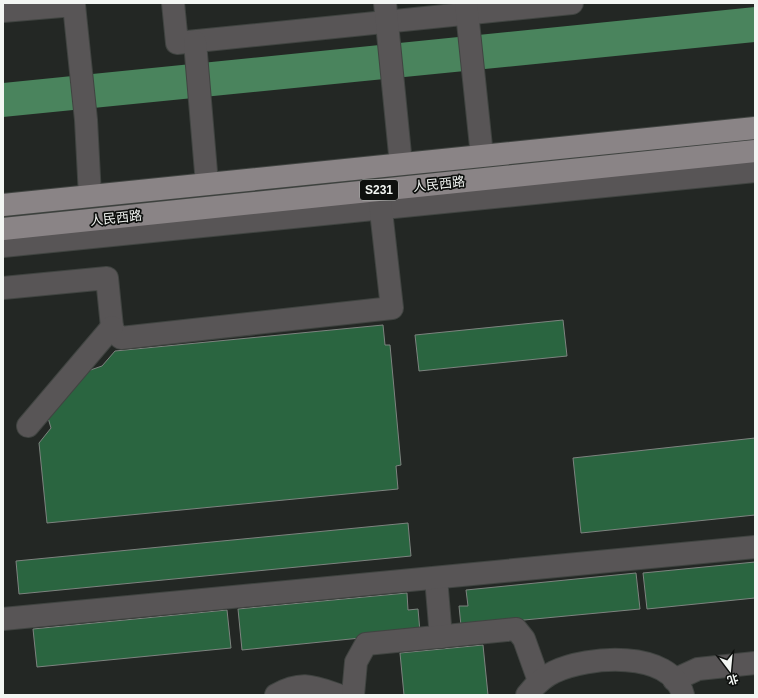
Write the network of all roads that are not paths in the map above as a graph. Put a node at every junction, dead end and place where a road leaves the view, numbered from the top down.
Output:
1 (173, 3) edge
2 (572, 3) edge
3 (3, 11) edge
4 (468, 14) edge
5 (386, 20) edge
6 (189, 47) junction
7 (755, 128) edge
8 (755, 151) edge
9 (482, 156) junction
10 (401, 164) junction
11 (755, 171) edge
12 (207, 184) junction
13 (379, 190) junction
14 (90, 196) junction
15 (3, 205) edge
16 (3, 229) edge
17 (3, 246) edge
18 (3, 288) edge
19 (112, 328) junction
20 (28, 426) dead end
21 (755, 547) edge
22 (436, 578) junction
23 (3, 619) edge
24 (441, 636) junction
25 (755, 663) edge
26 (678, 687) edge
27 (533, 688) edge
28 (276, 695) edge
29 (338, 695) edge
30 (353, 695) edge

1 - 6 street
2 - 4 street
3 - 14 street
4 - 5 street
4 - 9 street
5 - 6 street
5 - 10 street
6 - 12 street
7 - 9 main road, 人民西路 / S231
8 - 13 main road, 人民西路 / S231
9 - 10 main road, 人民西路 / S231
10 - 12 main road, 人民西路 / S231
11 - 17 street
12 - 14 main road, 人民西路 / S231
13 - 16 main road, 人民西路 / S231
13 - 19 street
14 - 15 main road, 人民西路 / S231
18 - 19 street
19 - 20 street
21 - 22 street
22 - 23 street
22 - 24 street
24 - 27 street
24 - 30 street
25 - 26 street
26 - 27 street
28 - 29 street

